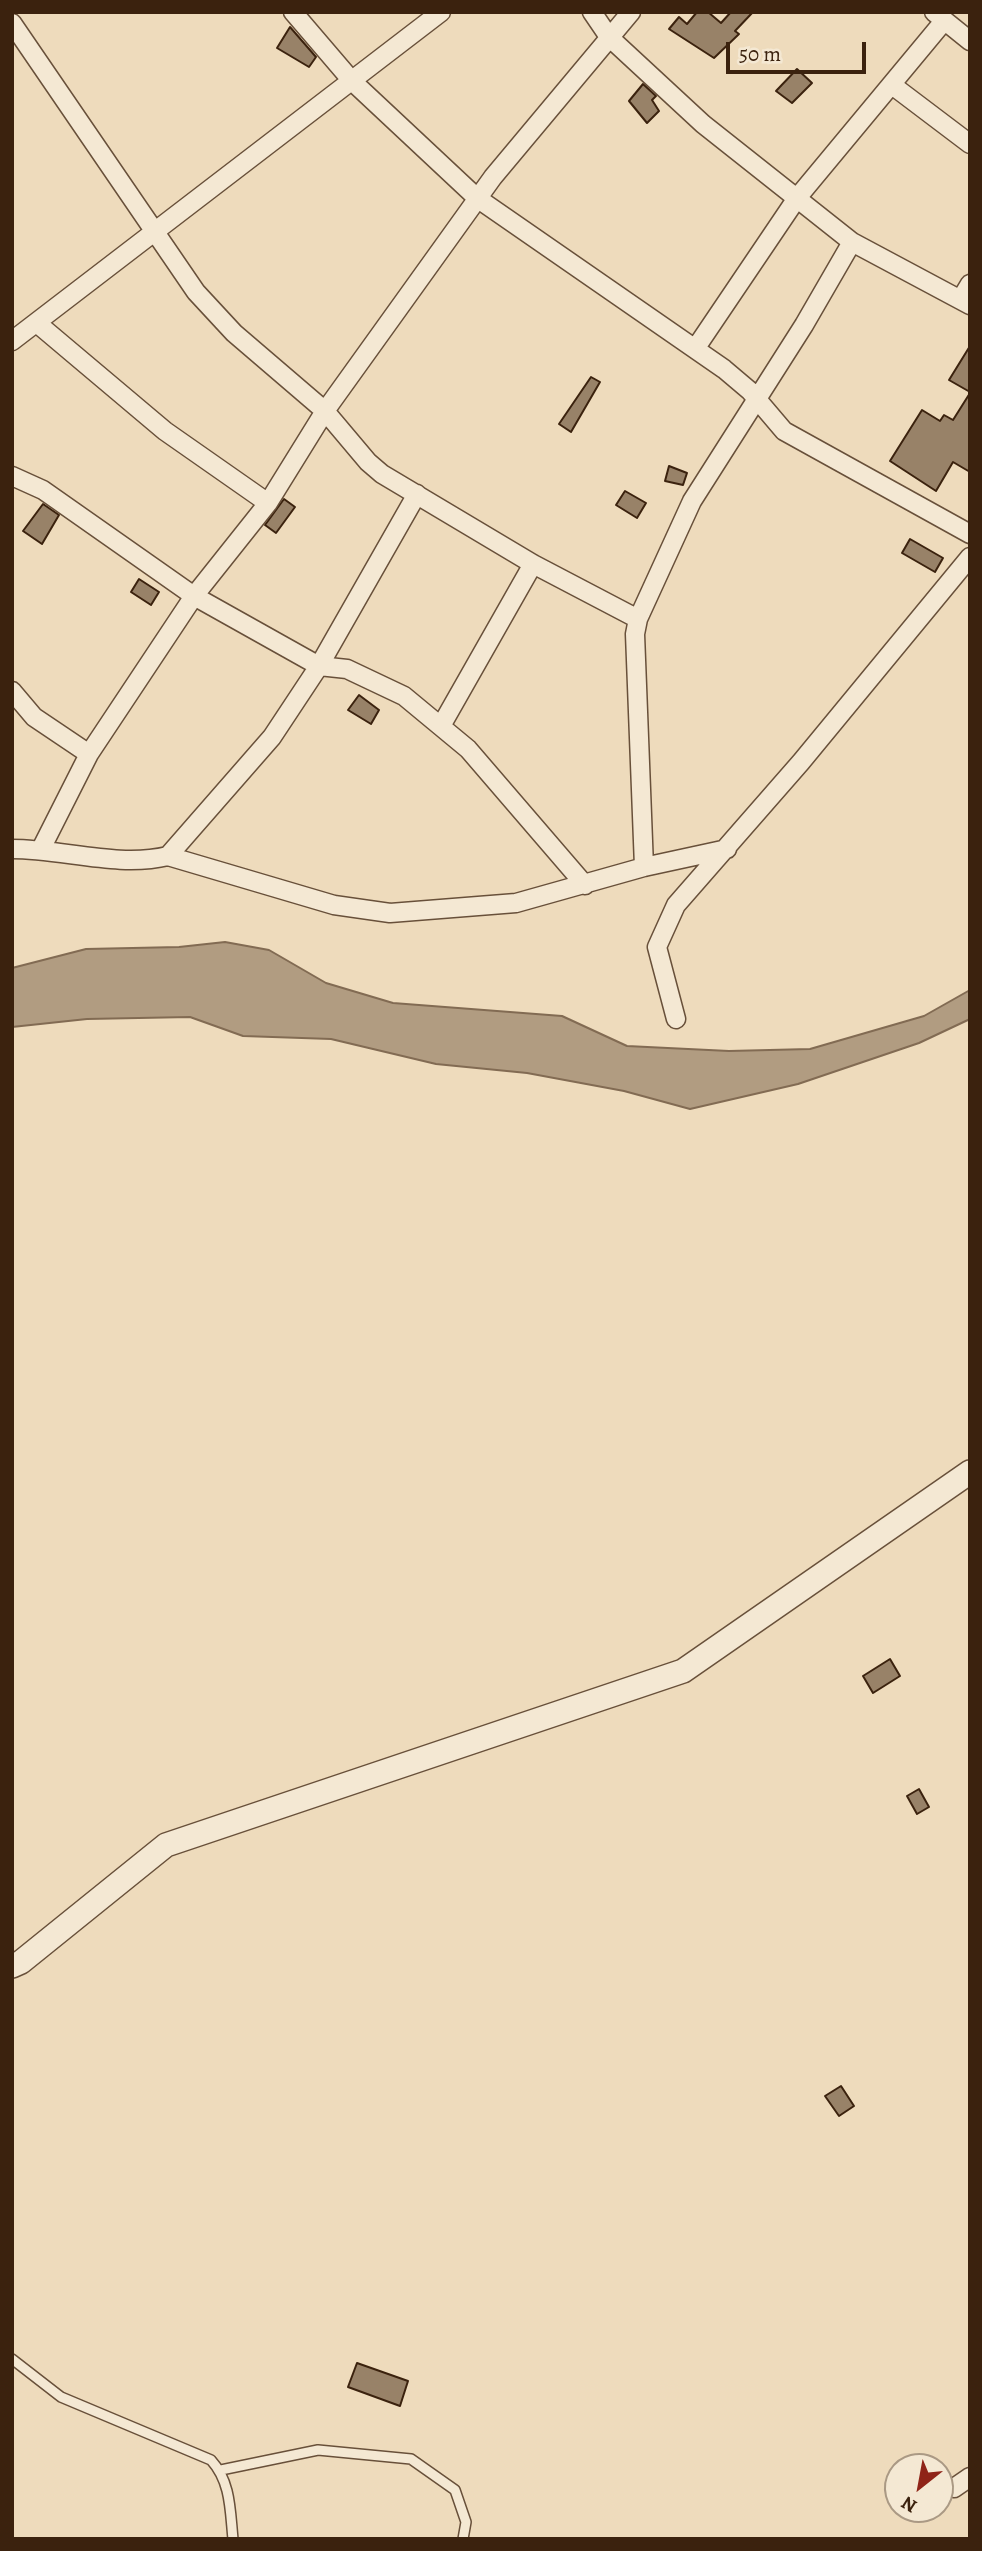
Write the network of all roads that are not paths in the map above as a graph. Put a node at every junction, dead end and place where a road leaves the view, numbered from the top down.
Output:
1 (293, 12) edge
2 (441, 12) edge
3 (592, 12) edge
4 (631, 12) edge
5 (939, 16) edge
6 (12, 23) edge
7 (609, 37) junction
8 (970, 41) edge
9 (352, 81) junction
10 (892, 85) junction
11 (970, 144) edge
12 (477, 198) junction
13 (797, 198) junction
14 (153, 233) junction
15 (852, 242) junction
16 (967, 296) edge
17 (38, 324) junction
18 (12, 341) edge
19 (695, 349) junction
20 (756, 400) junction
21 (325, 411) junction
22 (12, 476) edge
23 (417, 494) junction
24 (268, 503) junction
25 (970, 534) edge
26 (970, 557) edge
27 (533, 564) junction
28 (194, 596) junction
29 (638, 619) junction
30 (318, 666) junction
31 (12, 691) edge
32 (441, 726) junction
33 (89, 754) junction
34 (12, 849) edge
35 (41, 849) junction
36 (727, 849) junction
37 (168, 856) junction
38 (644, 867) junction
39 (585, 885) junction
40 (676, 1019) dead end
41 (970, 1472) edge
42 (12, 1966) edge
43 (12, 2359) edge
44 (220, 2470) junction
45 (970, 2477) edge
46 (954, 2488) dead end
47 (233, 2539) edge
48 (463, 2539) edge

1 - 9 street
2 - 9 street
3 - 7 street
4 - 7 street
5 - 8 street
5 - 10 street
6 - 14 street
7 - 12 street
7 - 13 street
9 - 12 street
9 - 14 street
10 - 11 street
10 - 13 street
12 - 19 street
12 - 21 street
13 - 15 street
13 - 19 street
14 - 17 street
14 - 21 street
15 - 16 street
15 - 20 street
17 - 18 street
17 - 24 street
19 - 20 street
20 - 25 street
20 - 29 street
21 - 23 street
21 - 24 street
22 - 28 street
23 - 27 street
23 - 30 street
24 - 28 street
26 - 36 street
27 - 29 street
27 - 32 street
28 - 30 street
28 - 33 street
29 - 38 street
30 - 32 street
30 - 37 street
31 - 33 street
32 - 39 street
33 - 35 street
34 - 35 street
35 - 37 street
36 - 38 street
36 - 40 street
37 - 39 street
38 - 39 street
41 - 42 street
43 - 44 lane
44 - 47 lane
44 - 48 lane
45 - 46 street

